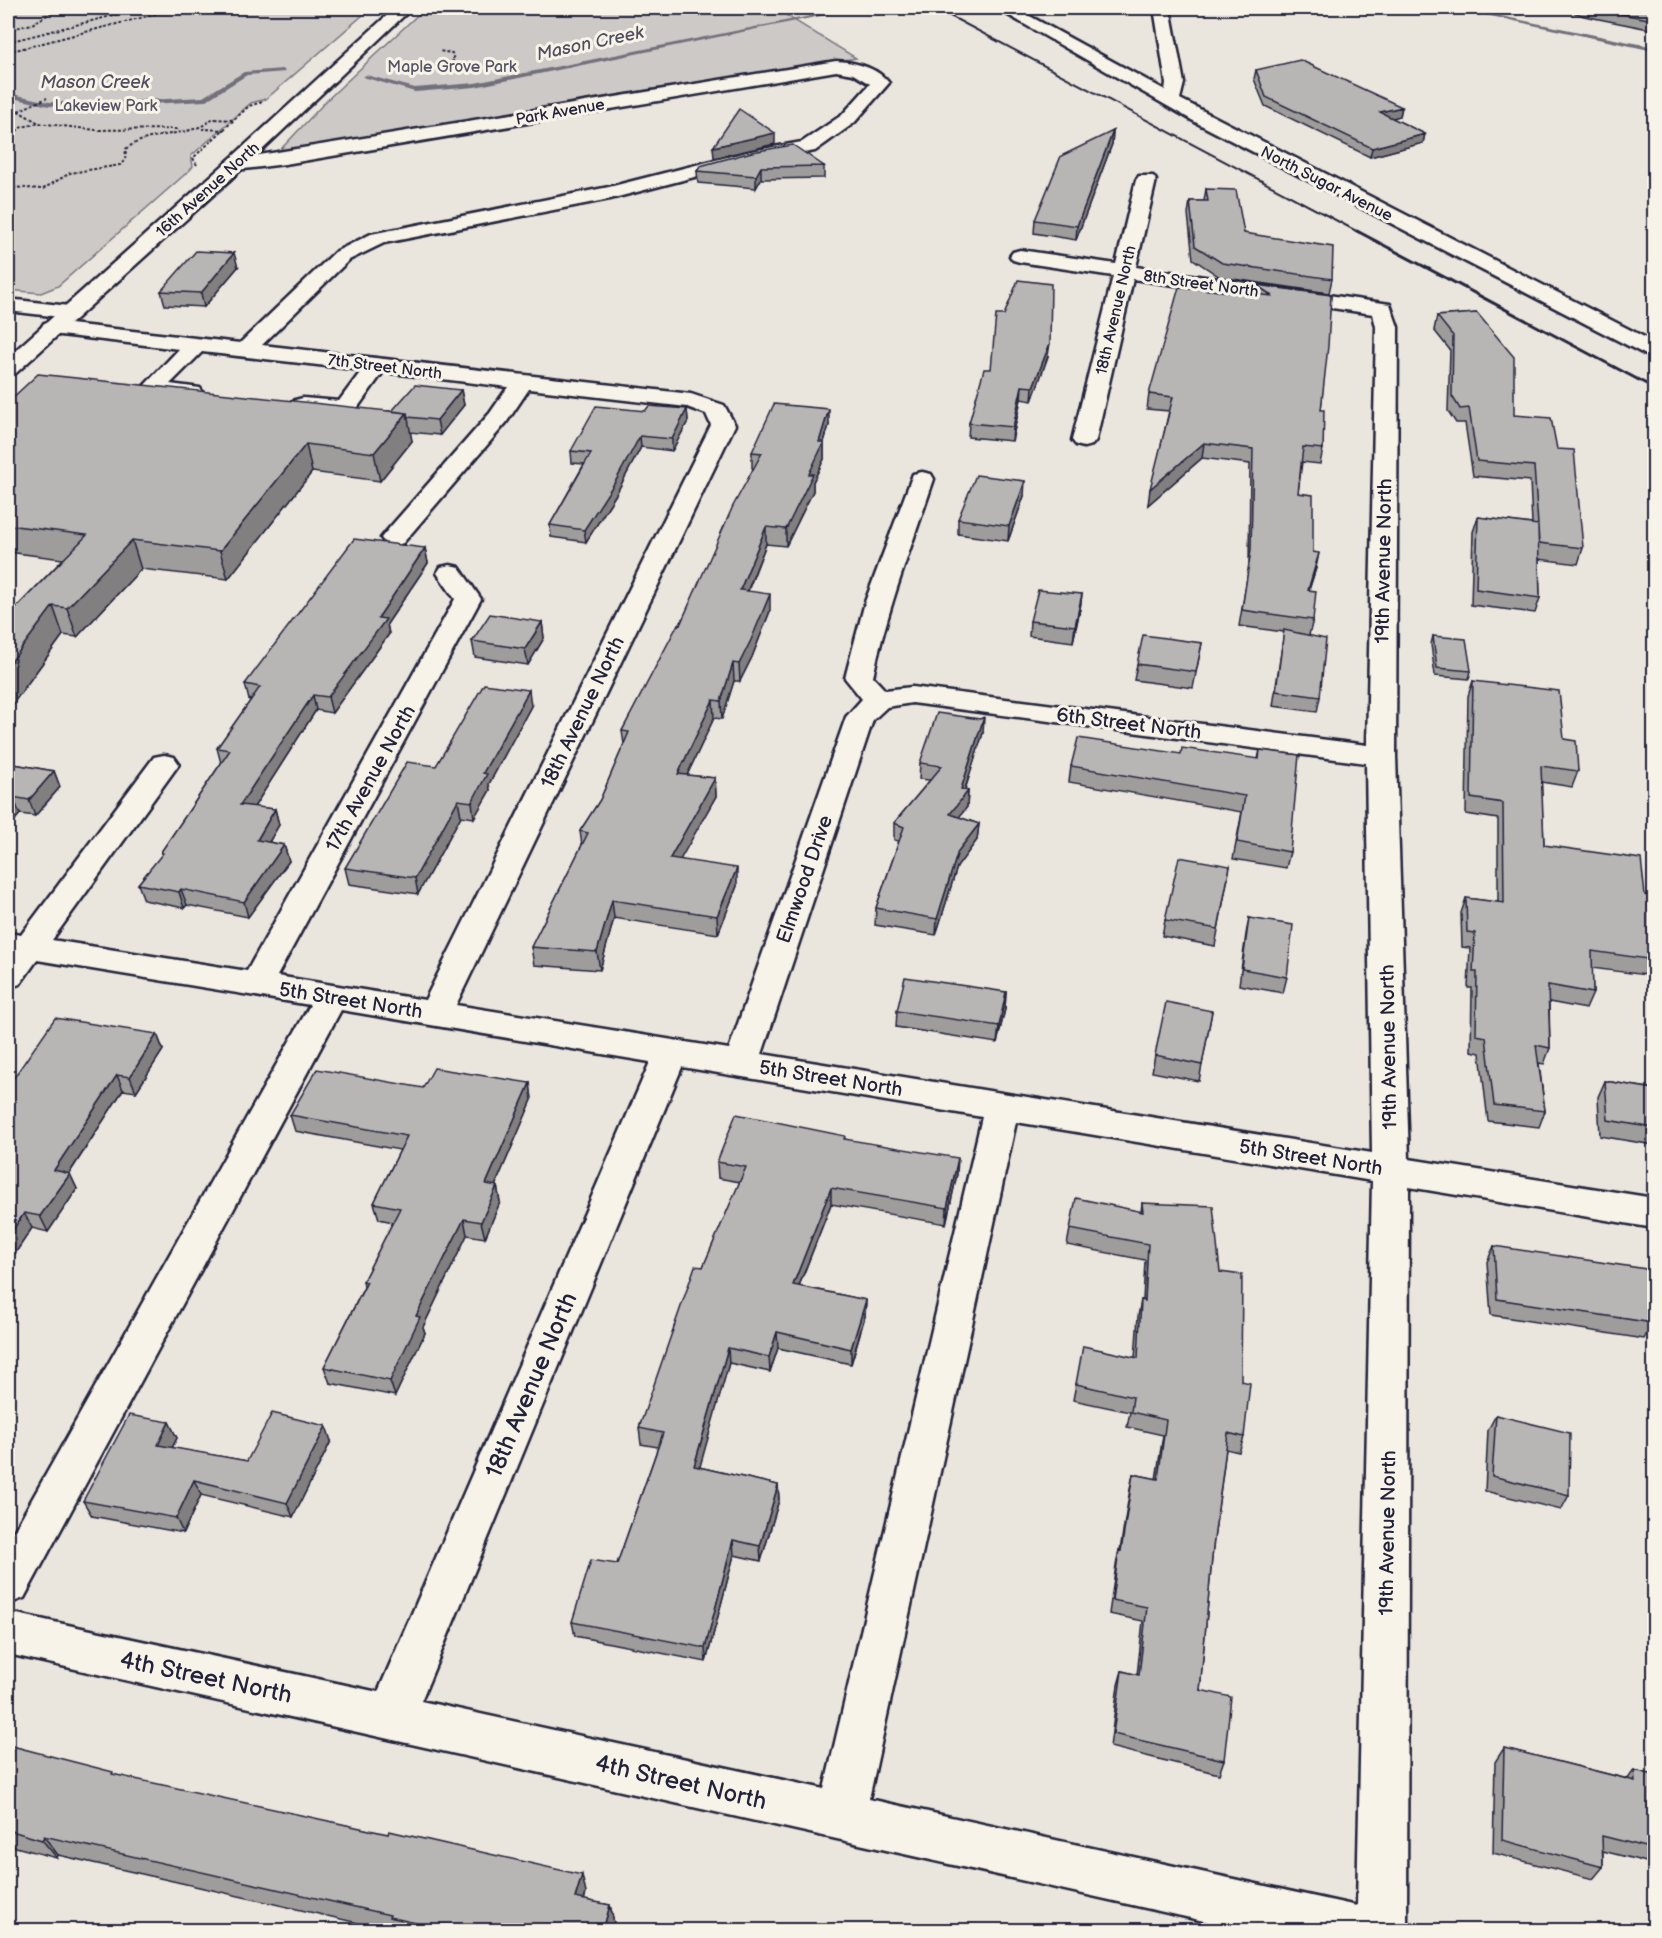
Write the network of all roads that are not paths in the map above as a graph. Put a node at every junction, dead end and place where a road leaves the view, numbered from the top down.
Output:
1 (404, 8) edge
2 (1004, 8) edge
3 (1162, 8) edge
4 (1171, 101) junction
5 (236, 164) junction
6 (1146, 180) dead end
7 (1020, 256) dead end
8 (1124, 271) junction
9 (8, 305) edge
10 (1382, 309) joint
11 (69, 312) junction
12 (52, 328) junction
13 (197, 344) junction
14 (245, 350) junction
15 (1654, 350) edge
16 (377, 365) junction
17 (8, 368) edge
18 (523, 382) junction
19 (208, 395) edge
20 (277, 402) edge
21 (716, 411) joint
22 (1084, 440) dead end
23 (922, 479) dead end
24 (394, 537) dead end
25 (450, 573) dead end
26 (878, 700) junction
27 (1381, 756) junction
28 (164, 764) dead end
29 (18, 946) edge
30 (8, 976) edge
31 (256, 985) junction
32 (331, 997) junction
33 (435, 1014) junction
34 (671, 1053) junction
35 (741, 1064) junction
36 (1002, 1107) junction
37 (1391, 1170) junction
38 (1654, 1213) edge
39 (8, 1583) edge
40 (8, 1633) edge
41 (391, 1717) junction
42 (841, 1817) junction
43 (1354, 1930) edge
44 (1382, 1930) edge

1 - 5 street, 16th Avenue North
2 - 4 street, North Sugar Avenue
3 - 4 street
4 - 15 street, North Sugar Avenue
5 - 11 street, 16th Avenue North
5 - 14 street, Park Avenue
6 - 8 street, 18th Avenue North
7 - 8 street, 8th Street North
8 - 10 street, 8th Street North
8 - 22 street, 18th Avenue North
9 - 11 street
10 - 27 street, 19th Avenue North
11 - 12 street, 16th Avenue North
12 - 13 street, 7th Street North
12 - 17 street, 16th Avenue North
13 - 14 street, 7th Street North
13 - 19 street
14 - 16 street, 7th Street North
16 - 18 street, 7th Street North
16 - 20 street
18 - 21 street, 7th Street North
18 - 24 street
21 - 33 street, 18th Avenue North
23 - 26 street
25 - 31 street, 17th Avenue North
26 - 27 street, 6th Street North
26 - 35 street, Elmwood Drive
27 - 37 street, 19th Avenue North
28 - 29 street
29 - 30 street
29 - 31 street, 5th Street North
31 - 32 street, 5th Street North
32 - 33 street, 5th Street North
32 - 39 street
33 - 34 street, 5th Street North
34 - 35 street, 5th Street North
34 - 41 street, 18th Avenue North
35 - 36 street, 5th Street North
36 - 37 street, 5th Street North
36 - 42 street
37 - 38 street, 5th Street North
37 - 44 street, 19th Avenue North
40 - 41 street, 4th Street North
41 - 42 street, 4th Street North
42 - 43 street, 4th Street North

